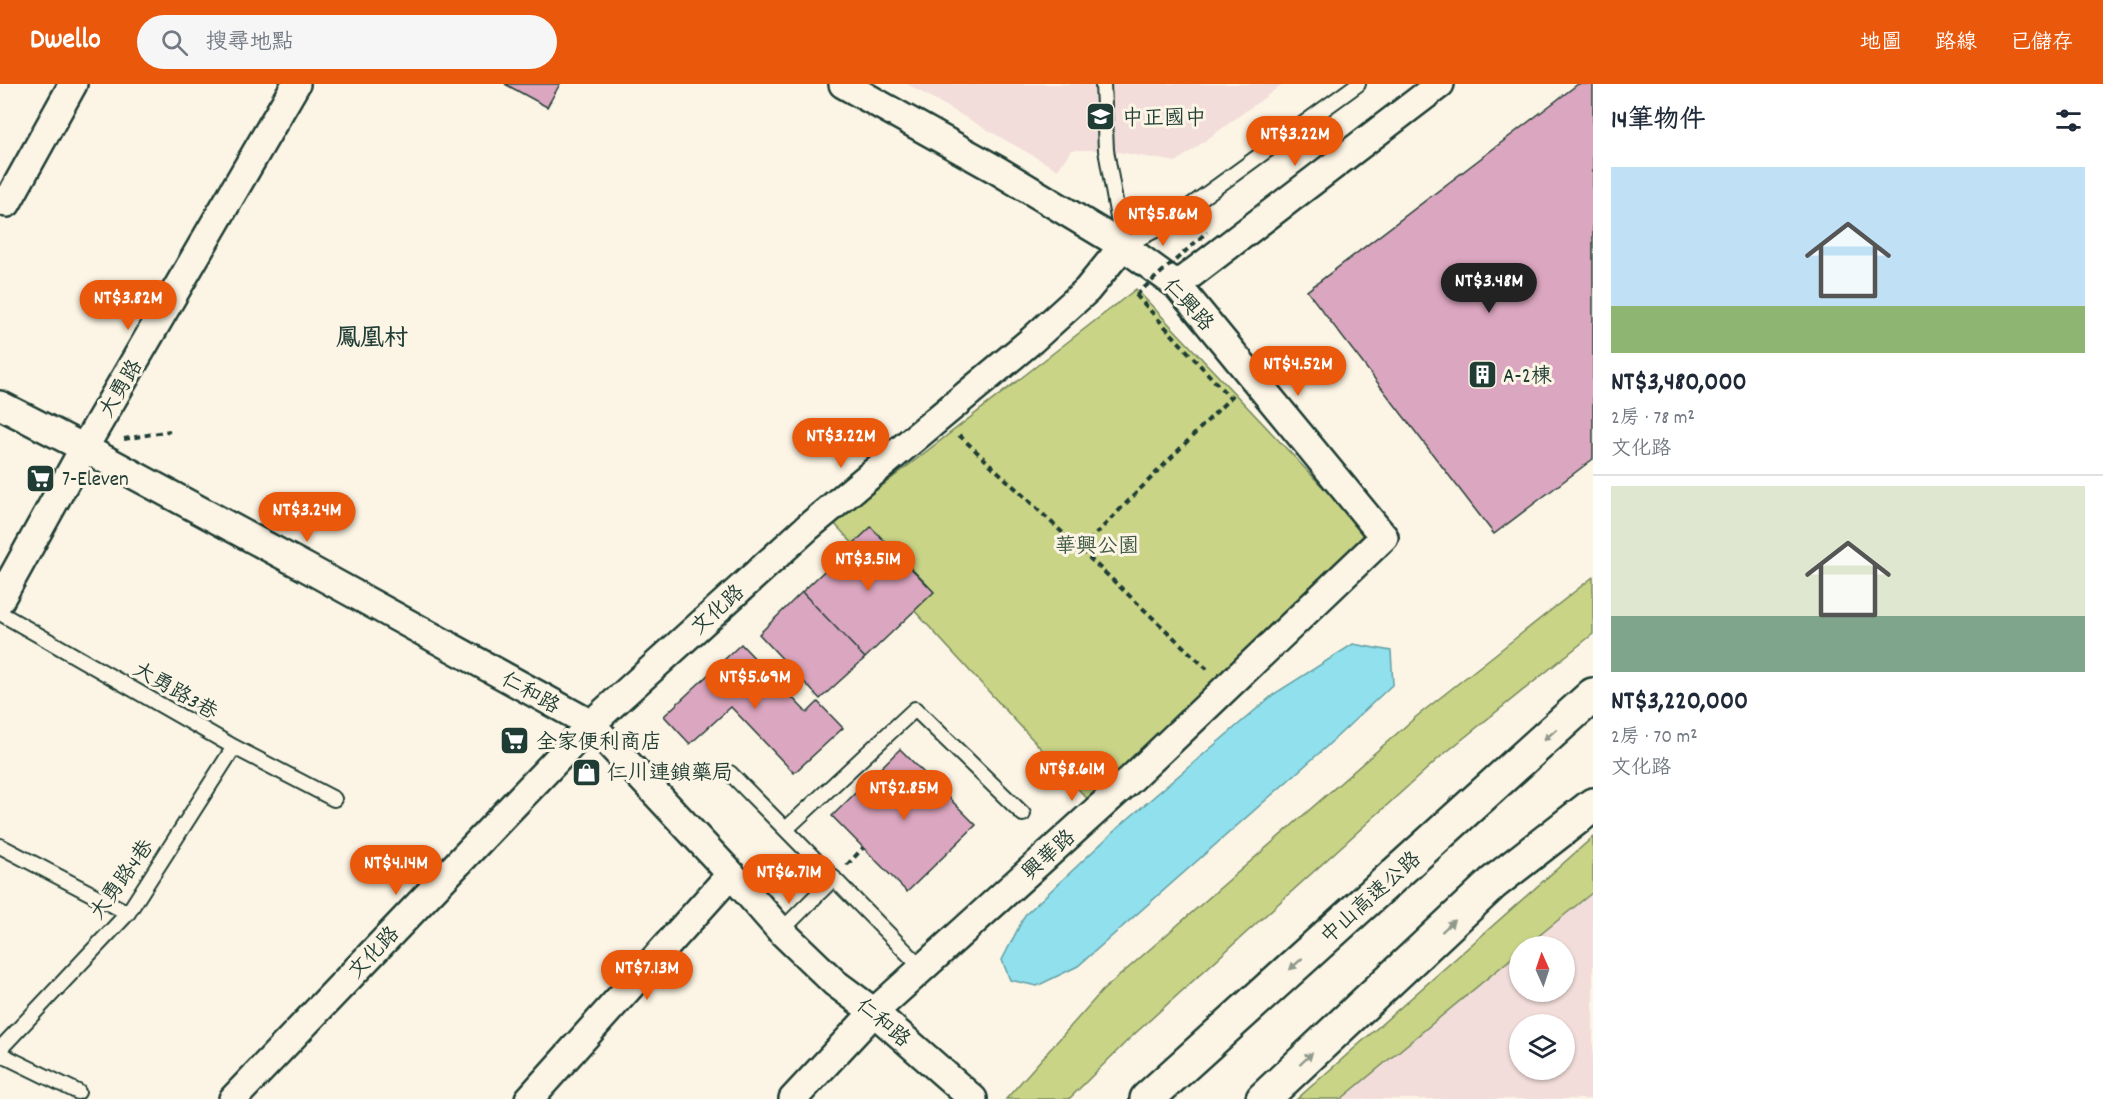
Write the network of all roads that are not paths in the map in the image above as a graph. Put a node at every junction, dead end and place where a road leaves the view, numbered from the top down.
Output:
1 (73, 84) edge
2 (296, 84) edge
3 (843, 84) edge
4 (1103, 84) edge
5 (1358, 84) edge
6 (1440, 84) edge
7 (0, 199) edge
8 (1123, 246) junction
9 (1177, 285) junction
10 (0, 405) edge
11 (84, 448) junction
12 (1384, 537) joint
13 (0, 600) edge
14 (0, 613) edge
15 (1593, 695) edge
16 (591, 724) junction
17 (234, 747) junction
18 (730, 773) dead end
19 (334, 800) dead end
20 (1593, 805) edge
21 (1023, 814) dead end
22 (786, 829) junction
23 (0, 846) edge
24 (731, 874) junction
25 (834, 878) junction
26 (128, 913) junction
27 (781, 931) junction
28 (922, 968) junction
29 (874, 1012) junction
30 (0, 1049) edge
31 (0, 1054) edge
32 (78, 1092) dead end
33 (233, 1099) edge
34 (529, 1099) edge
35 (793, 1099) edge
36 (973, 1099) edge
37 (1147, 1099) edge
38 (1263, 1099) edge

1 - 7 street
2 - 11 street, 大勇路
3 - 8 street, 仁興路
4 - 8 lane
5 - 8 lane
6 - 9 street
8 - 9 street, 仁興路
8 - 16 street, 文化路
9 - 12 street, 仁興路
10 - 11 street, 仁和路
11 - 13 street, 大勇路
11 - 16 street, 仁和路
12 - 28 street, 興華路
14 - 17 lane, 大勇路3巷
15 -> 37 highway, 中山高速公路
16 - 24 street, 仁和路
16 - 33 street, 文化路
17 - 19 lane, 大勇路3巷
17 - 26 lane, 大勇路4巷
18 - 22 lane
38 -> 20 highway
21 - 22 lane
22 - 25 lane
23 - 26 lane
24 - 27 street, 仁和路
24 - 34 street
25 - 27 lane
25 - 28 lane
26 - 30 lane, 大勇路4巷
27 - 29 street, 仁和路
28 - 29 street, 興華路
29 - 35 street, 興華路
29 - 36 street, 仁和路
31 - 32 lane

